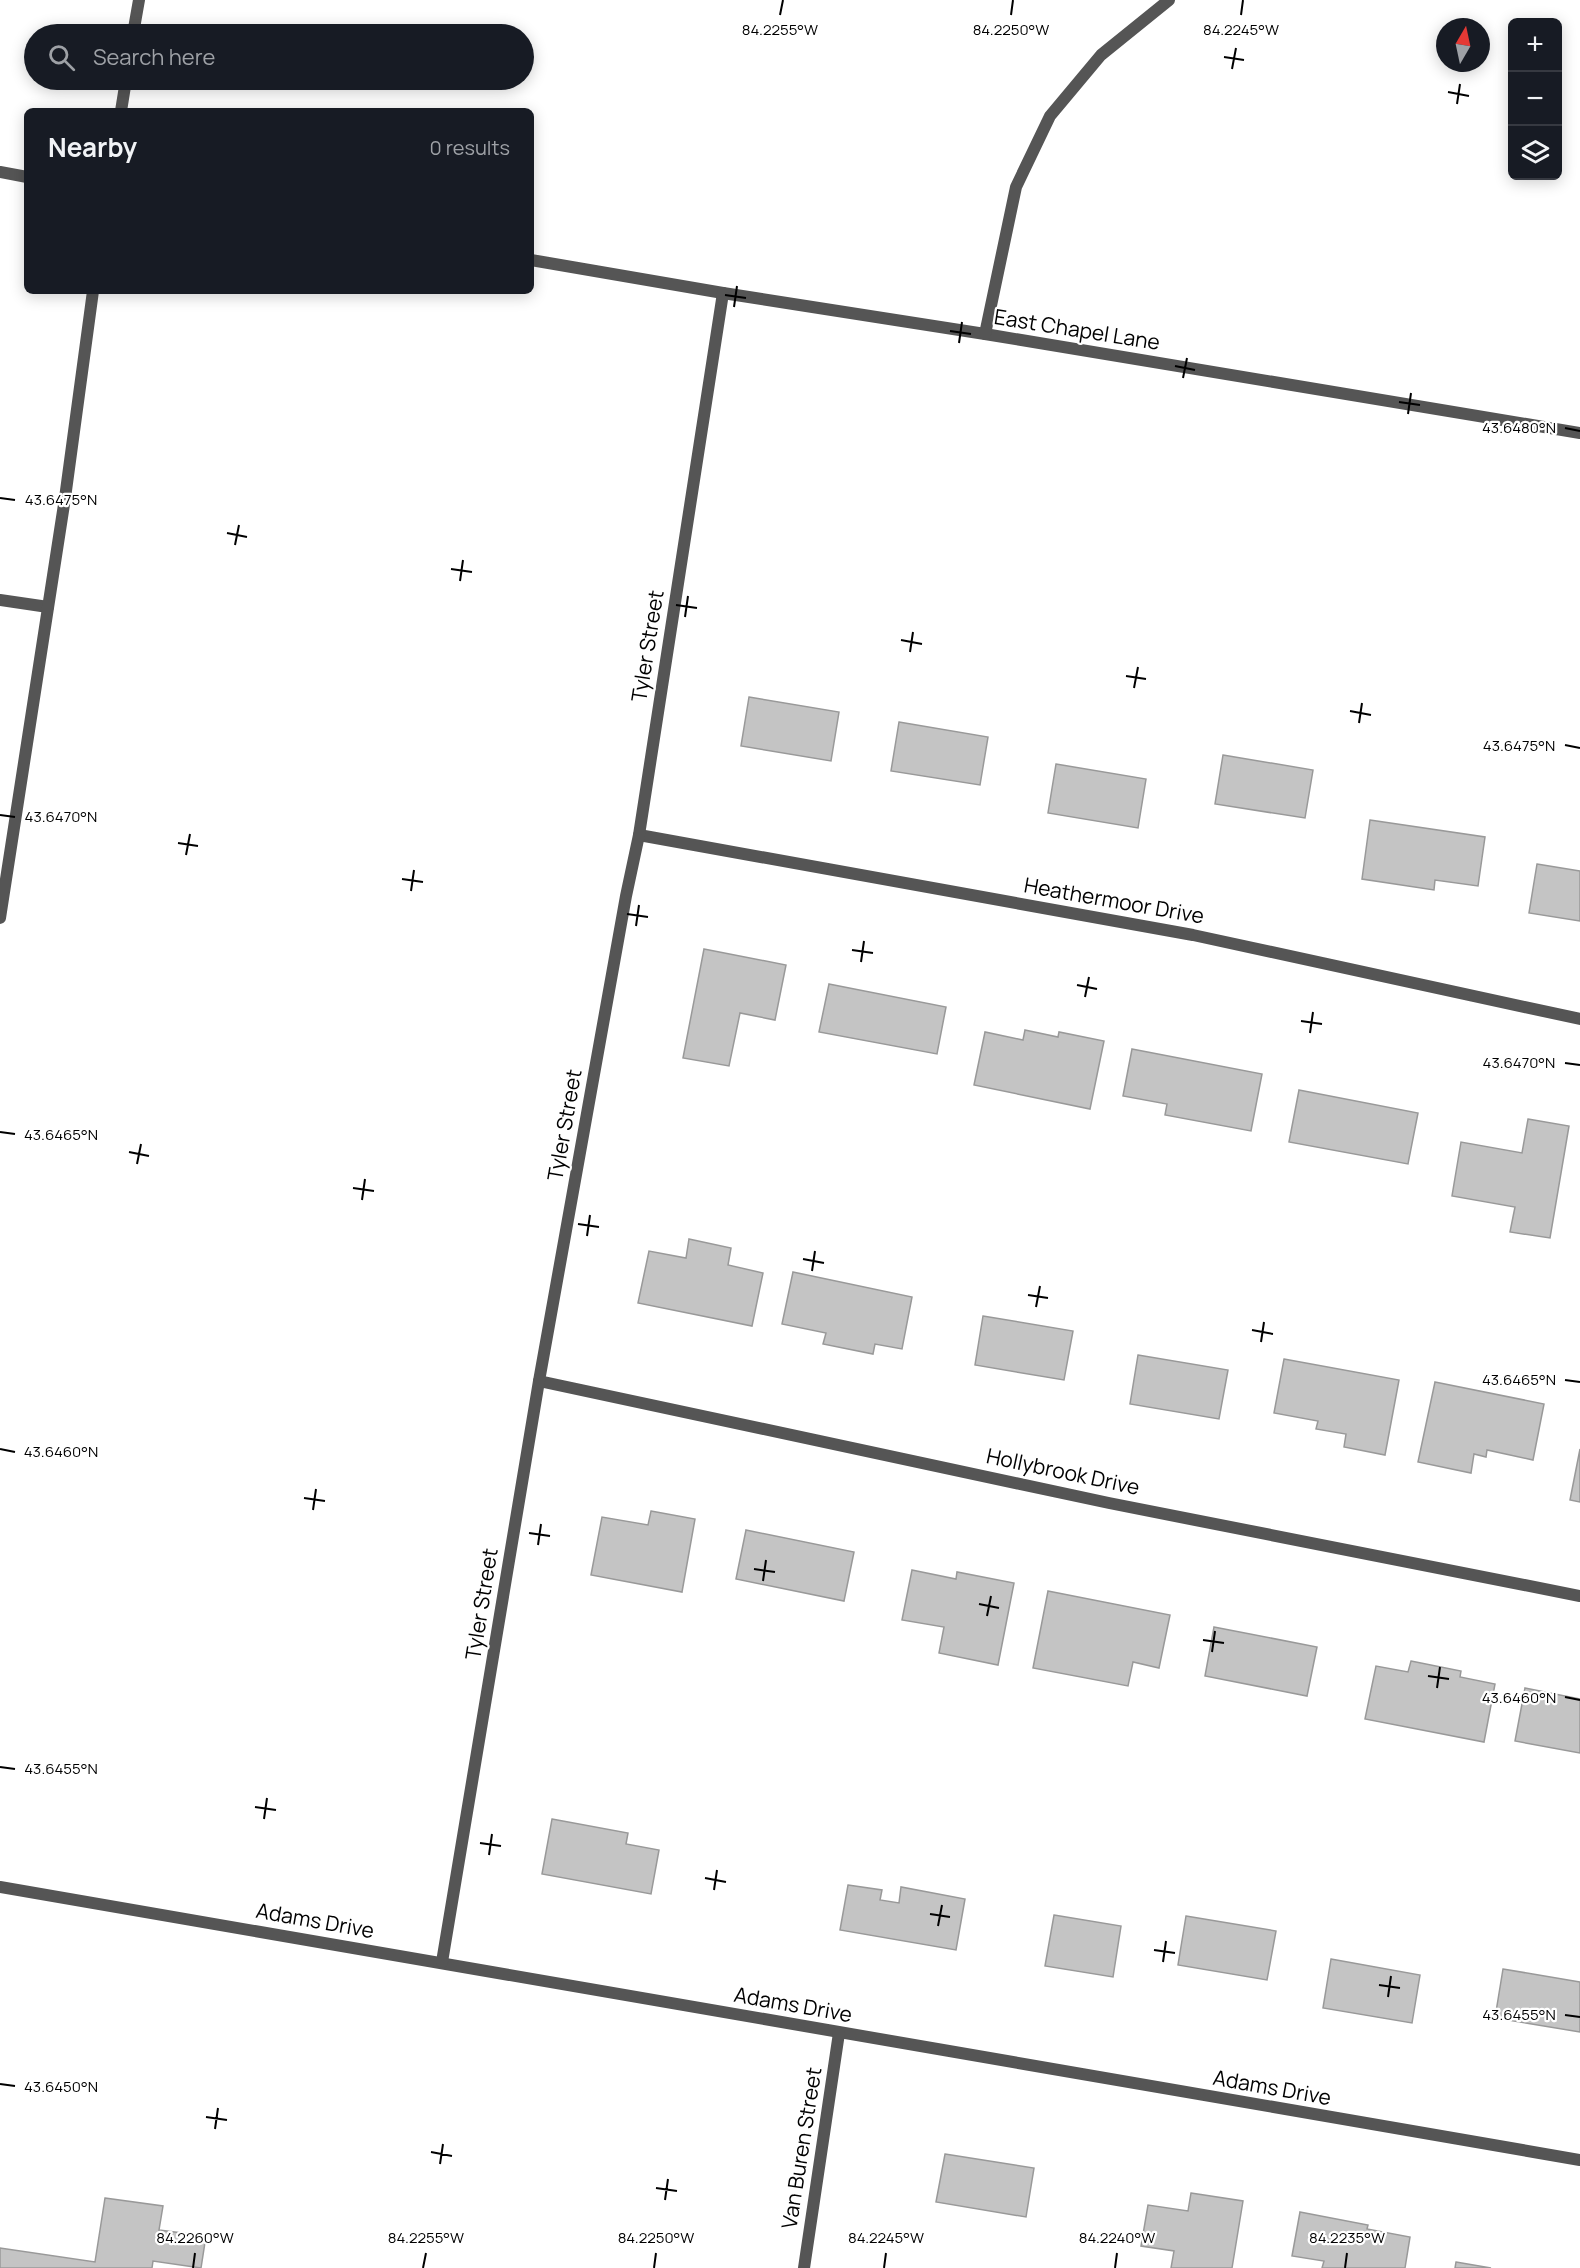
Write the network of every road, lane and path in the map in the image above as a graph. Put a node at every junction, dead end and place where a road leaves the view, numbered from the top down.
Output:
1 (139, 0) edge
2 (1169, 0) edge
3 (135, 24) edge
4 (124, 90) edge
5 (121, 108) edge
6 (0, 172) edge
7 (24, 176) edge
8 (534, 261) edge
9 (93, 294) edge
10 (723, 294) junction
11 (985, 334) junction
12 (1580, 433) edge
13 (0, 600) edge
14 (48, 607) junction
15 (639, 835) junction
16 (0, 918) edge
17 (1580, 1019) edge
18 (539, 1381) junction
19 (1580, 1596) edge
20 (0, 1887) edge
21 (442, 1962) junction
22 (839, 2033) junction
23 (1580, 2160) edge
24 (804, 2268) edge

1 - 3 street
2 - 11 street
4 - 5 street
6 - 7 street
8 - 10 street, East Chapel Lane
9 - 14 street
10 - 11 street, East Chapel Lane
10 - 15 street, Tyler Street
11 - 12 street, East Chapel Lane
13 - 14 street
14 - 16 street
15 - 17 street, Heathermoor Drive
15 - 18 street, Tyler Street
18 - 19 street, Hollybrook Drive
18 - 21 street, Tyler Street
20 - 21 street, Adams Drive
21 - 22 street, Adams Drive
22 - 23 street, Adams Drive
22 - 24 street, Van Buren Street

